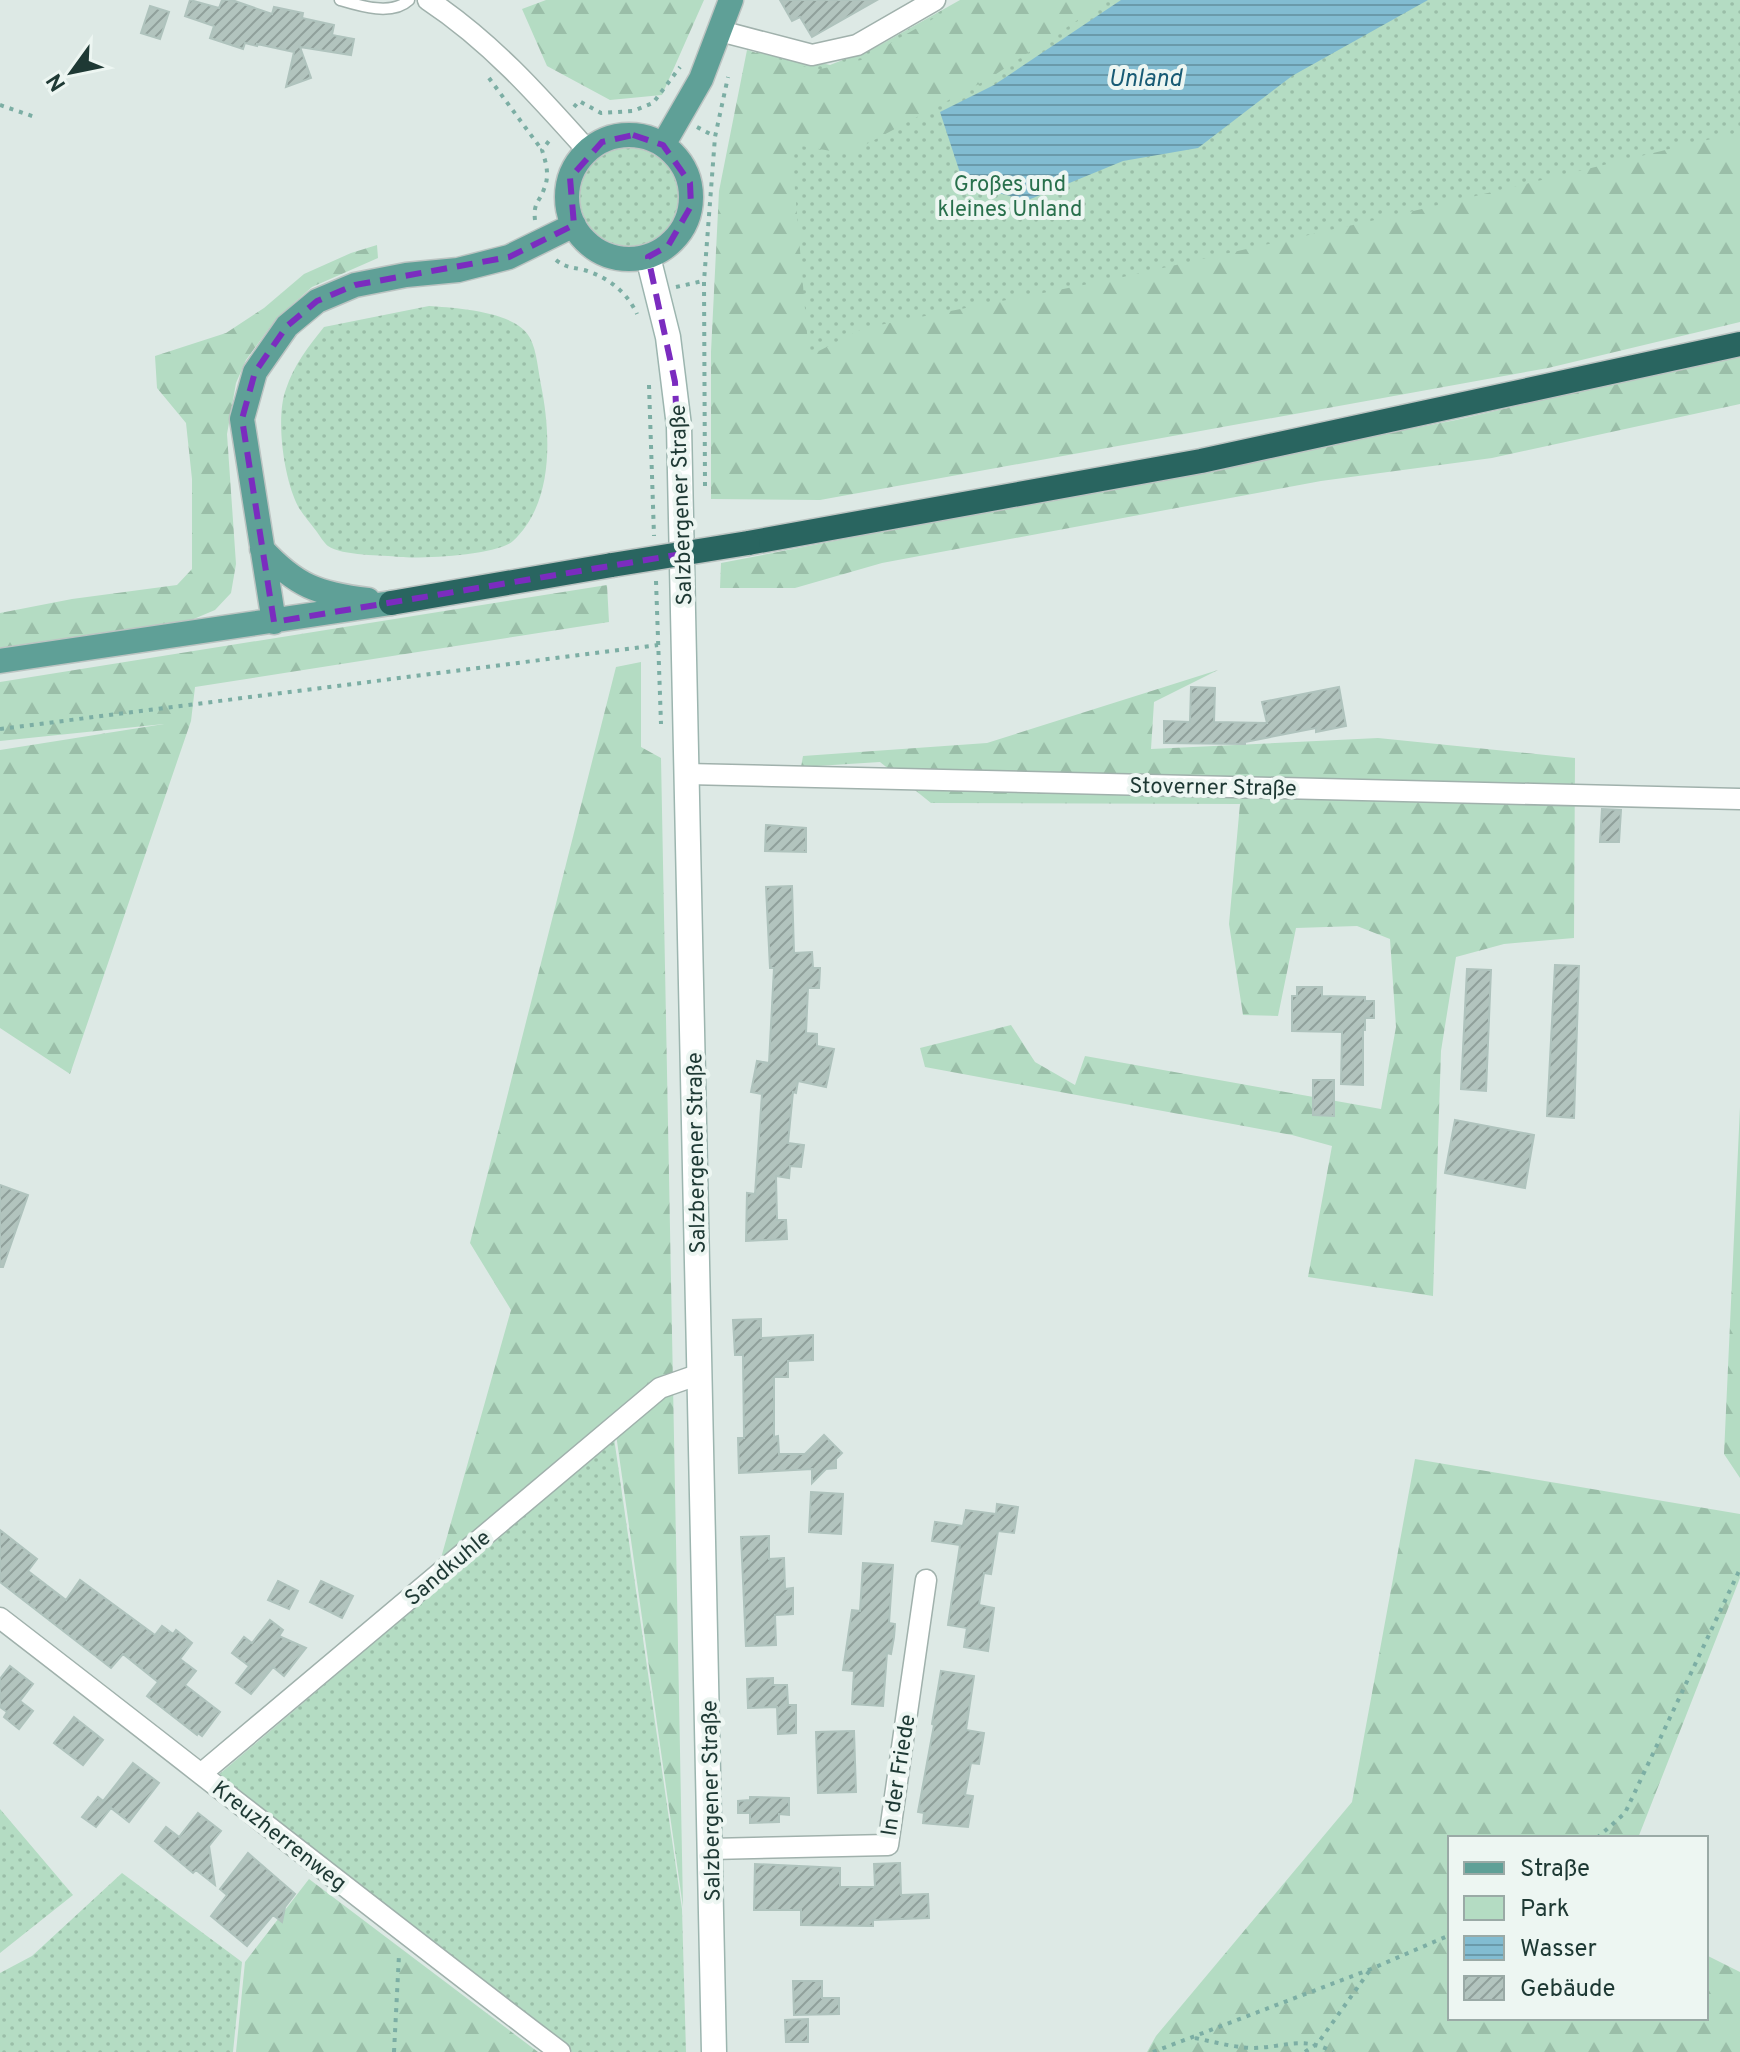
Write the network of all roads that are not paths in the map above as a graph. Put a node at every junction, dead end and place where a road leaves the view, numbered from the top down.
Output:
1 (340, 0) edge
2 (409, 0) edge
3 (428, 0) edge
4 (731, 0) edge
5 (935, 0) edge
6 (720, 31) junction
7 (663, 145) junction
8 (588, 151) junction
9 (574, 225) junction
10 (648, 257) junction
11 (1740, 344) edge
12 (262, 549) junction
13 (391, 603) junction
14 (274, 622) junction
15 (0, 661) edge
16 (687, 774) junction
17 (1740, 799) edge
18 (700, 1374) junction
19 (926, 1580) dead end
20 (0, 1618) edge
21 (202, 1773) junction
22 (711, 1849) junction
23 (560, 2052) edge
24 (714, 2052) edge

1 - 2 lane
3 - 8 street
4 - 6 main road
5 - 6 street
6 - 7 main road
7 - 8 main road
7 - 10 main road
8 - 9 main road
9 - 10 main road
9 - 12 main road
10 - 16 main road, Salzbergener Straße
11 - 13 highway, bridge
12 - 13 main road
12 - 14 main road
13 - 14 main road
14 - 15 main road
16 - 17 street, Stoverner Straße
16 - 18 main road, Salzbergener Straße
18 - 21 street, Sandkuhle
18 - 22 main road, Salzbergener Straße
19 - 22 street, In der Friede
20 - 21 street, Kreuzherrenweg
21 - 23 street, Kreuzherrenweg
22 - 24 main road, Salzbergener Straße

